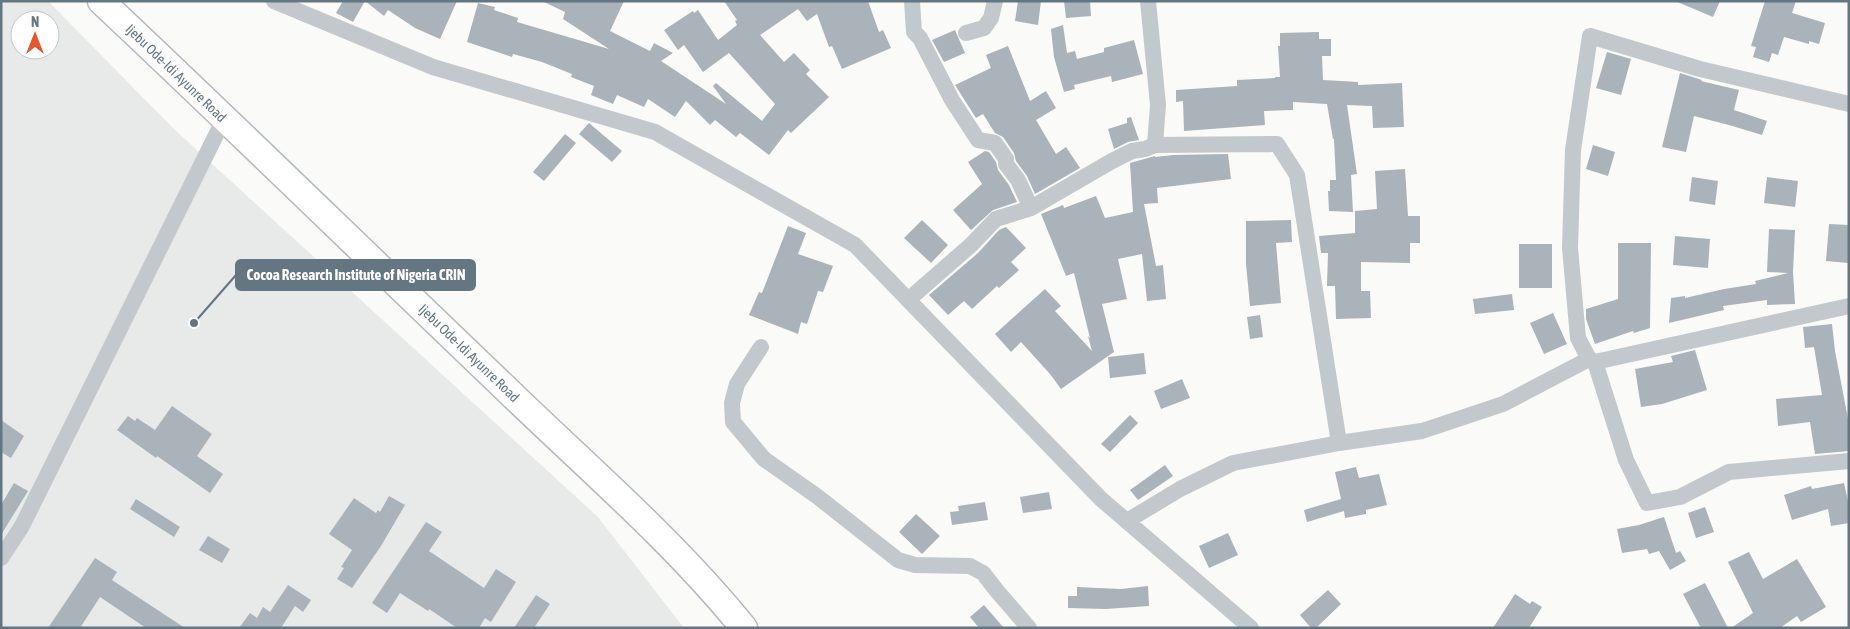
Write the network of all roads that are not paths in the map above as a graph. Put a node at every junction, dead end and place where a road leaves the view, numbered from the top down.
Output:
1 (101, 1) edge
2 (912, 1) edge
3 (995, 1) edge
4 (1148, 1) edge
5 (281, 3) edge
6 (966, 33) dead end
7 (1849, 104) edge
8 (224, 119) junction
9 (1154, 145) junction
10 (1031, 208) junction
11 (908, 300) junction
12 (1849, 306) edge
13 (761, 347) dead end
14 (1592, 361) junction
15 (1339, 442) junction
16 (1849, 461) edge
17 (1127, 521) junction
18 (1, 558) edge
19 (744, 628) edge
20 (1029, 628) edge
21 (1251, 628) edge

1 - 8 main road, Ijebu Ode-Idi Ayunre Road
2 - 10 street
3 - 6 street
4 - 9 street
5 - 11 street
7 - 14 street
8 - 18 street
8 - 19 main road, Ijebu Ode-Idi Ayunre Road
9 - 10 street
9 - 15 street
10 - 11 street
11 - 17 street
12 - 14 street
13 - 20 street
14 - 15 street
14 - 16 street
15 - 17 street
17 - 21 street

